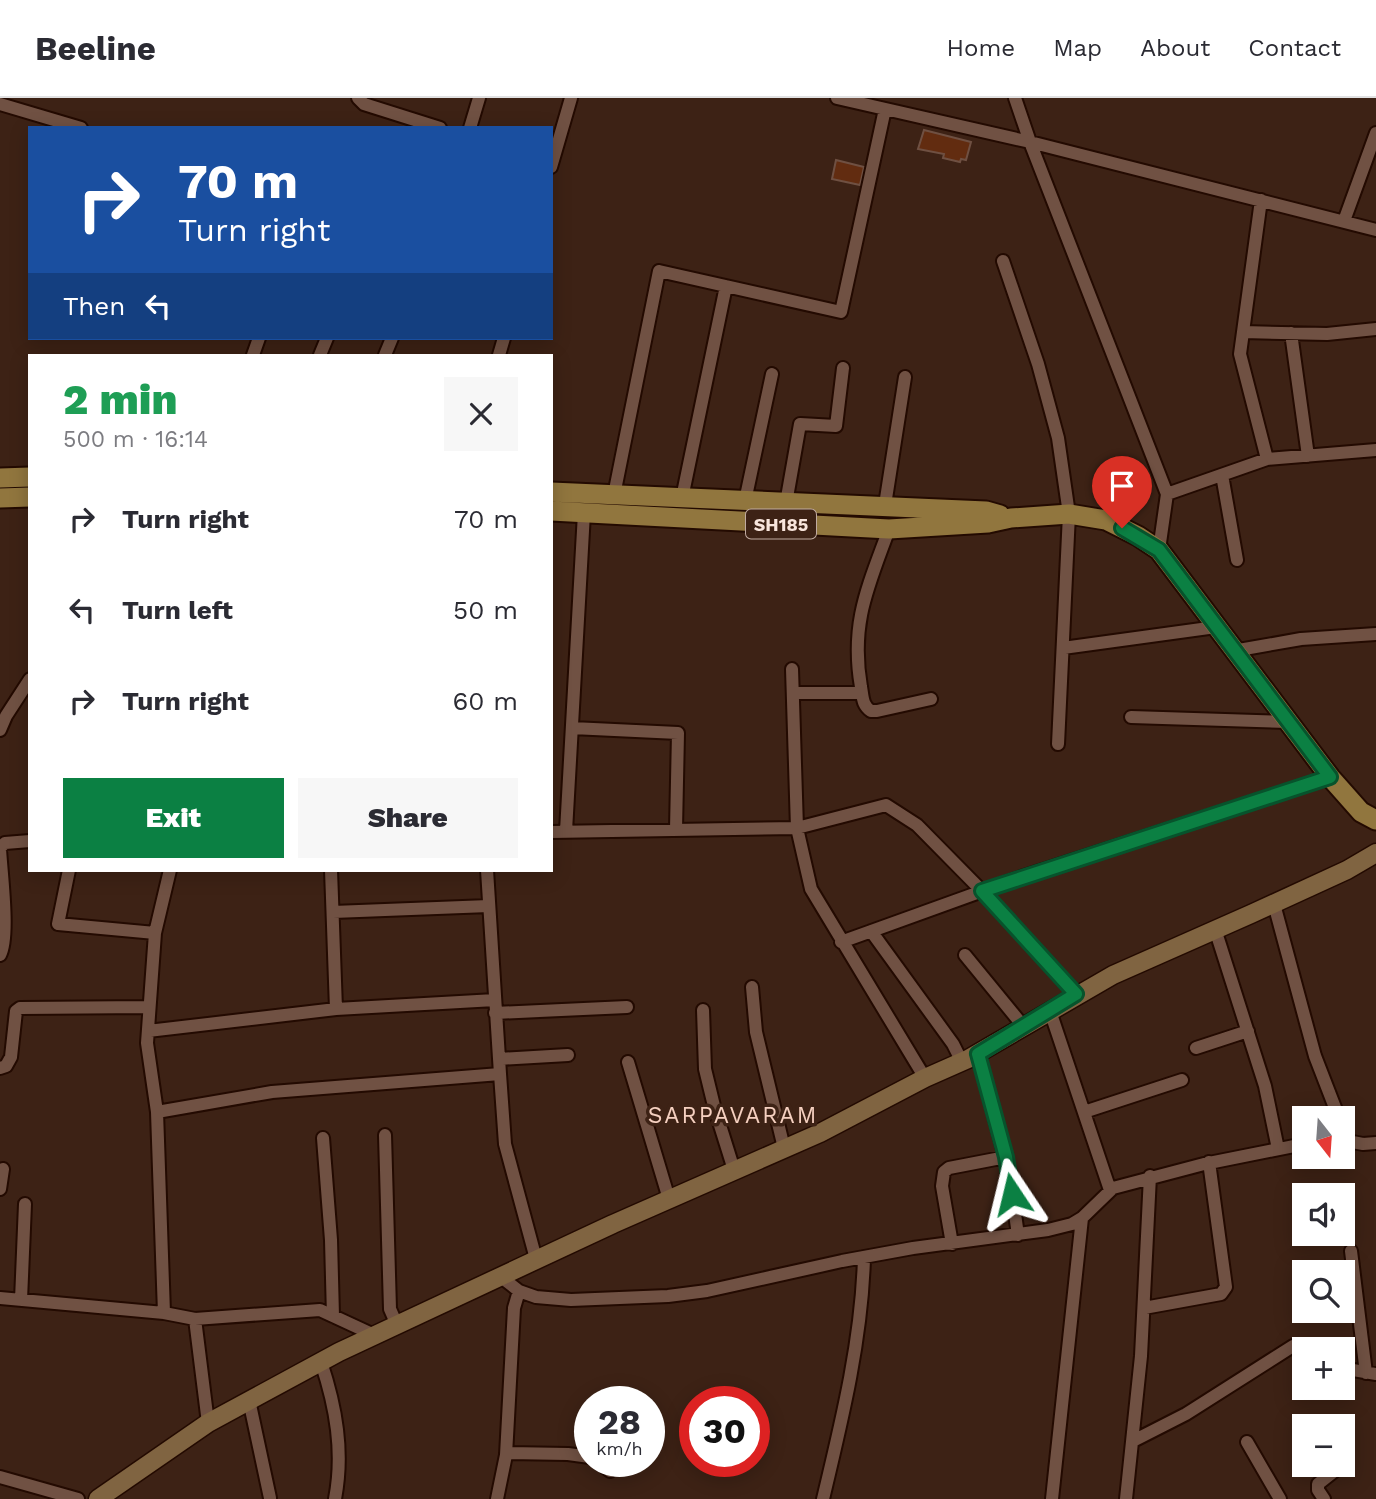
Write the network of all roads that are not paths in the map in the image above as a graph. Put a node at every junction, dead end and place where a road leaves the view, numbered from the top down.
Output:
1 (358, 98) edge
2 (479, 98) edge
3 (571, 98) edge
4 (836, 98) edge
5 (1015, 98) edge
6 (0, 104) edge
7 (885, 109) junction
8 (407, 123) edge
9 (74, 126) edge
10 (427, 126) edge
11 (471, 126) edge
12 (1376, 133) edge
13 (1030, 142) junction
14 (553, 160) edge
15 (1261, 200) junction
16 (1344, 221) junction
17 (1376, 230) edge
18 (1003, 261) dead end
19 (726, 286) junction
20 (1376, 329) edge
21 (1243, 332) junction
22 (1291, 333) junction
23 (843, 368) dead end
24 (772, 374) dead end
25 (905, 377) dead end
26 (1376, 450) edge
27 (1308, 456) junction
28 (1267, 459) junction
29 (1222, 475) junction
30 (0, 478) edge
31 (28, 478) edge
32 (553, 492) edge
33 (1167, 494) junction
34 (614, 495) junction
35 (0, 498) edge
36 (28, 498) edge
37 (682, 498) junction
38 (745, 501) junction
39 (786, 503) junction
40 (885, 505) junction
41 (553, 511) edge
42 (584, 513) junction
43 (1069, 514) junction
44 (1011, 518) junction
45 (889, 529) junction
46 (1159, 550) junction
47 (1237, 560) dead end
48 (1216, 627) junction
49 (1376, 634) edge
50 (1063, 648) junction
51 (1233, 651) junction
52 (792, 668) dead end
53 (28, 682) edge
54 (793, 693) junction
55 (862, 693) junction
56 (932, 699) dead end
57 (1131, 717) dead end
58 (1288, 722) junction
59 (572, 728) junction
60 (0, 730) edge
61 (1058, 744) dead end
62 (1330, 777) junction
63 (1376, 820) edge
64 (797, 828) junction
65 (676, 830) junction
66 (566, 831) junction
67 (553, 832) edge
68 (28, 841) edge
69 (1376, 853) edge
70 (69, 872) edge
71 (170, 872) edge
72 (331, 872) edge
73 (487, 872) edge
74 (982, 891) junction
75 (1274, 904) junction
76 (489, 906) junction
77 (333, 912) junction
78 (2, 928) edge
79 (1215, 929) junction
80 (871, 930) junction
81 (155, 933) junction
82 (841, 942) junction
83 (0, 955) edge
84 (964, 955) dead end
85 (752, 987) dead end
86 (1076, 994) junction
87 (495, 1006) junction
88 (149, 1007) junction
89 (627, 1007) dead end
90 (336, 1009) junction
91 (703, 1010) dead end
92 (1049, 1011) junction
93 (1024, 1027) junction
94 (148, 1031) junction
95 (1248, 1031) junction
96 (1196, 1048) dead end
97 (568, 1055) dead end
98 (970, 1058) junction
99 (499, 1059) junction
100 (628, 1062) dead end
101 (0, 1068) edge
102 (500, 1074) junction
103 (925, 1078) junction
104 (1182, 1080) dead end
105 (1334, 1106) edge
106 (157, 1112) junction
107 (1084, 1112) junction
108 (385, 1135) dead end
109 (323, 1138) dead end
110 (1355, 1142) edge
111 (1376, 1143) edge
112 (1292, 1146) edge
113 (784, 1148) junction
114 (1278, 1149) junction
115 (1006, 1157) junction
116 (1209, 1162) junction
117 (3, 1169) dead end
118 (734, 1170) junction
119 (1150, 1176) junction
120 (0, 1189) edge
121 (1110, 1190) junction
122 (669, 1199) junction
123 (25, 1204) dead end
124 (1082, 1218) junction
125 (1018, 1235) junction
126 (952, 1244) junction
127 (1351, 1251) dead end
128 (864, 1257) junction
129 (536, 1259) junction
130 (500, 1276) junction
131 (519, 1291) junction
132 (0, 1298) edge
133 (21, 1300) junction
134 (1144, 1308) junction
135 (164, 1313) junction
136 (334, 1316) junction
137 (195, 1319) junction
138 (397, 1325) junction
139 (374, 1335) junction
140 (1292, 1347) edge
141 (321, 1362) junction
142 (1371, 1373) edge
143 (249, 1400) junction
144 (208, 1423) junction
145 (1133, 1441) junction
146 (1247, 1442) dead end
147 (506, 1453) junction
148 (574, 1454) edge
149 (0, 1477) edge
150 (1327, 1477) edge
151 (270, 1498) edge
152 (78, 1499) edge
153 (98, 1499) edge
154 (335, 1499) edge
155 (497, 1499) edge
156 (823, 1499) edge
157 (1052, 1499) edge
158 (1125, 1499) edge
159 (1280, 1499) edge
160 (1324, 1499) edge

1 - 8 street
2 - 11 street
3 - 14 street
4 - 7 street
5 - 13 street
6 - 9 street
7 - 13 street
7 - 19 street
8 - 10 street
12 - 16 street
13 - 15 street
13 - 33 street
15 - 16 street
15 - 21 street
16 - 17 street
18 - 43 street
19 - 34 street
19 - 37 street
20 - 22 street
21 - 22 street
21 - 28 street
22 - 27 street
23 - 39 street
24 - 38 street
25 - 40 street
26 - 27 street
27 - 28 street
28 - 29 street
29 - 33 street
29 - 47 street
30 - 31 main road
32 - 34 main road, SH185
33 - 46 street
34 - 37 main road, SH185
35 - 36 main road
37 - 38 main road, SH185
38 - 39 main road, SH185
39 - 40 main road, SH185
40 - 44 main road, SH185
41 - 42 main road, SH185
42 - 45 main road, SH185
42 - 59 street
43 - 44 main road, SH185
43 - 46 main road, SH185
43 - 50 street
44 - 45 main road, SH185
45 - 55 street
46 - 48 main road, SH185
48 - 50 street
48 - 51 main road, SH185
49 - 51 street
50 - 61 street
51 - 58 main road, SH185
52 - 54 street
53 - 60 street
54 - 55 street
54 - 64 street
55 - 56 street
57 - 58 street
58 - 62 main road, SH185
59 - 65 street
59 - 66 street
62 - 63 main road, SH185
62 - 74 street
64 - 65 street
64 - 74 street
64 - 82 street
65 - 66 street
66 - 67 street
68 - 78 street
69 - 75 main road
70 - 81 street
71 - 81 street
72 - 77 street
73 - 76 street
74 - 80 street
74 - 86 street
75 - 79 main road
75 - 105 street
76 - 77 street
76 - 87 street
77 - 90 street
78 - 83 street
79 - 86 main road
79 - 95 street
80 - 82 street
80 - 98 street
81 - 88 street
82 - 103 street
84 - 93 street
85 - 113 street
86 - 92 main road
87 - 89 street
87 - 90 street
87 - 99 street
88 - 94 street
88 - 101 street
90 - 94 street
91 - 118 street
92 - 93 main road
92 - 107 street
93 - 98 main road
94 - 106 street
95 - 96 street
95 - 114 street
97 - 99 street
98 - 103 main road
98 - 115 street
99 - 102 street
100 - 122 street
102 - 106 street
102 - 129 street
103 - 113 main road
104 - 107 street
106 - 135 street
107 - 121 street
108 - 138 street
109 - 136 street
110 - 111 street
112 - 114 street
113 - 118 main road
114 - 116 street
115 - 125 street
115 - 126 street
116 - 119 street
116 - 134 street
117 - 120 street
118 - 122 main road
119 - 121 street
119 - 134 street
121 - 124 street
122 - 129 main road
123 - 133 street
124 - 125 street
124 - 157 street
125 - 126 street
126 - 128 street
127 - 142 street
128 - 131 street
128 - 156 street
129 - 130 main road
130 - 131 street
130 - 138 main road
131 - 147 street
132 - 133 street
133 - 135 street
134 - 145 street
135 - 137 street
136 - 137 street
136 - 139 street
137 - 144 street
138 - 139 main road
139 - 141 main road
140 - 145 street
141 - 143 main road
141 - 154 street
143 - 144 main road
143 - 151 street
144 - 153 main road
145 - 158 street
146 - 159 street
147 - 148 street
147 - 155 street
149 - 152 street
150 - 160 street

